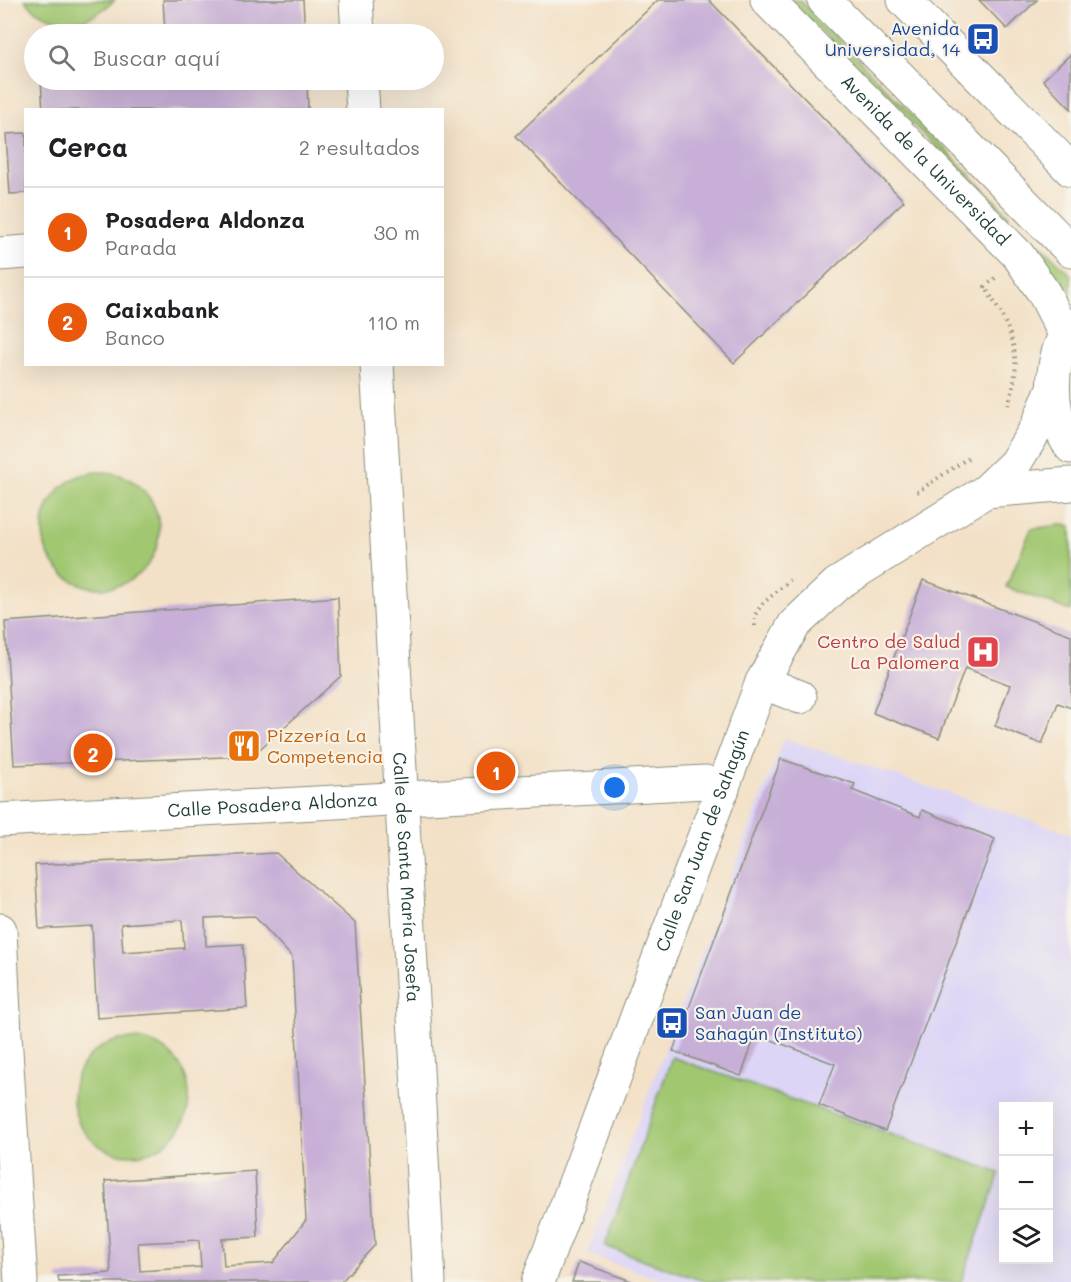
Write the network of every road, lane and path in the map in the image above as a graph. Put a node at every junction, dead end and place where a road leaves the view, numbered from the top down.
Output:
1 (356, 0) edge
2 (767, 0) edge
3 (824, 0) edge
4 (904, 0) edge
5 (357, 24) edge
6 (362, 90) edge
7 (363, 108) edge
8 (1071, 170) edge
9 (1071, 251) edge
10 (24, 252) edge
11 (0, 254) edge
12 (995, 278) dead end
13 (1068, 330) edge
14 (377, 366) edge
15 (1053, 388) junction
16 (1006, 411) dead end
17 (1071, 447) edge
18 (976, 451) dead end
19 (1071, 484) edge
20 (986, 491) junction
21 (910, 497) dead end
22 (796, 575) dead end
23 (756, 634) dead end
24 (762, 682) junction
25 (800, 697) dead end
26 (723, 789) junction
27 (402, 798) junction
28 (0, 820) edge
29 (0, 930) edge
30 (2, 1035) edge
31 (21, 1282) edge
32 (429, 1282) edge
33 (538, 1282) edge

1 - 5 street
2 - 13 street, Avenida de la Universidad
3 - 9 street
4 - 8 street
6 - 7 street
10 - 11 street
12 - 16 path
13 - 15 street, Avenida de la Universidad
14 - 27 street, Calle de Santa María Josefa
15 - 17 street, Avenida de la Universidad
15 - 20 street, Calle San Juan de Sahagún
18 - 21 path
19 - 20 street, Calle San Juan de Sahagún
20 - 24 street, Calle San Juan de Sahagún
22 - 23 path
24 - 25 street
24 - 26 street, Calle San Juan de Sahagún
26 - 27 street, Calle Posadera Aldonza
26 - 33 street, Calle San Juan de Sahagún
27 - 28 street, Calle Posadera Aldonza
27 - 32 street, Calle de Santa María Josefa
29 - 30 street
30 - 31 street

